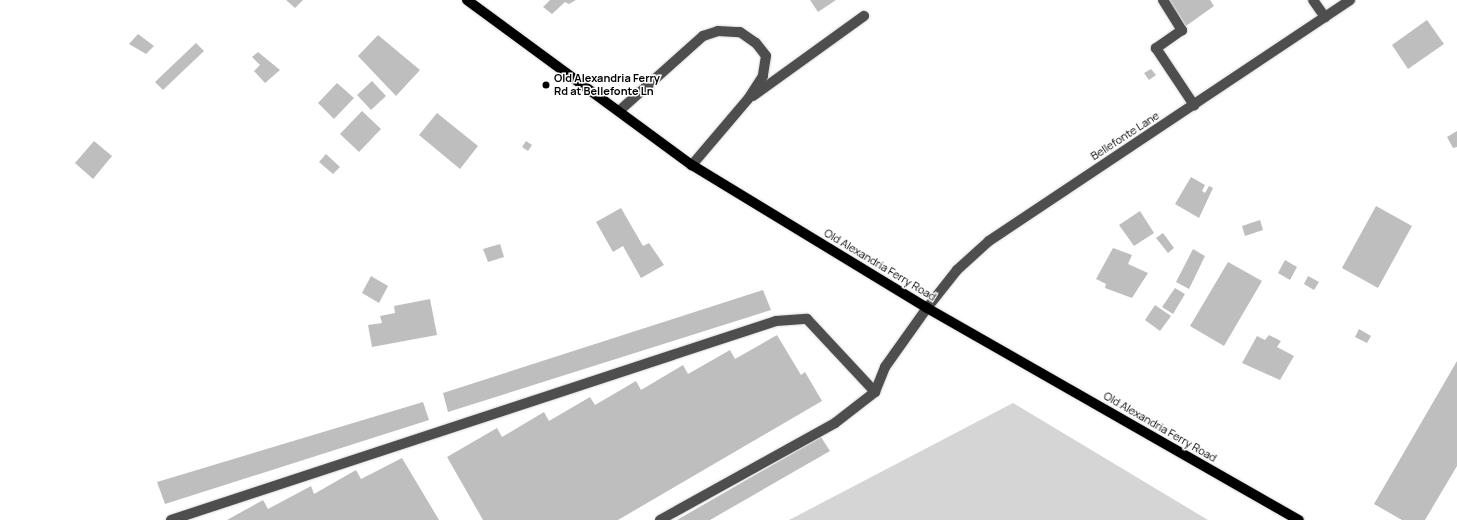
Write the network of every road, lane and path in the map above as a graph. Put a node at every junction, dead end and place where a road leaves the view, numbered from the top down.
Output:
1 (467, 0) edge
2 (1163, 0) edge
3 (1314, 0) edge
4 (1350, 0) edge
5 (864, 16) dead end
6 (1325, 17) junction
7 (748, 99) junction
8 (1194, 105) junction
9 (620, 111) junction
10 (692, 164) junction
11 (927, 308) junction
12 (875, 392) junction
13 (171, 520) edge
14 (660, 520) edge
15 (1299, 520) edge

1 - 9 main road, Old Alexandria Ferry Road
2 - 8 street
3 - 6 street
4 - 6 street, Bellefonte Lane
5 - 7 street
6 - 8 street, Bellefonte Lane
7 - 9 street
7 - 10 street
8 - 11 street, Bellefonte Lane
9 - 10 main road, Old Alexandria Ferry Road
10 - 11 main road, Old Alexandria Ferry Road
11 - 12 street, Bellefonte Lane
11 - 15 main road, Old Alexandria Ferry Road
12 - 13 street
12 - 14 street

